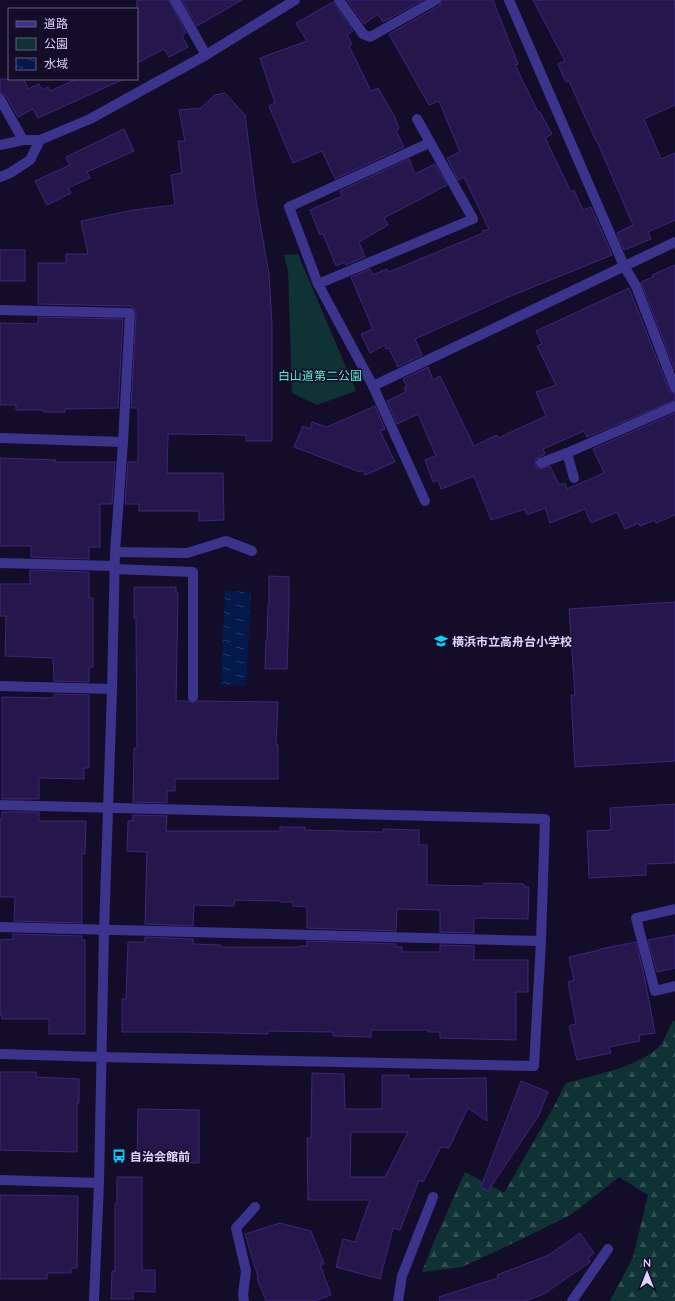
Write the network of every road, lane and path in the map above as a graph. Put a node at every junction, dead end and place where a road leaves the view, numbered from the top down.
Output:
1 (175, 0) edge
2 (295, 0) edge
3 (338, 0) edge
4 (436, 0) edge
5 (509, 0) edge
6 (206, 55) junction
7 (0, 100) edge
8 (416, 119) dead end
9 (23, 140) junction
10 (40, 140) junction
11 (429, 143) junction
12 (0, 145) edge
13 (0, 177) edge
14 (675, 242) edge
15 (624, 266) junction
16 (318, 284) junction
17 (0, 310) edge
18 (373, 386) junction
19 (675, 388) edge
20 (675, 406) edge
21 (0, 438) edge
22 (123, 442) junction
23 (567, 453) junction
24 (540, 463) dead end
25 (574, 478) dead end
26 (425, 501) dead end
27 (252, 551) dead end
28 (115, 552) junction
29 (0, 563) edge
30 (114, 568) junction
31 (0, 686) edge
32 (112, 689) junction
33 (193, 697) dead end
34 (0, 805) edge
35 (108, 808) junction
36 (675, 909) edge
37 (0, 927) edge
38 (104, 931) junction
39 (541, 941) junction
40 (675, 986) edge
41 (0, 1054) edge
42 (101, 1057) junction
43 (0, 1180) edge
44 (99, 1183) junction
45 (433, 1197) dead end
46 (255, 1207) dead end
47 (608, 1249) dead end
48 (94, 1301) edge
49 (244, 1301) edge
50 (398, 1301) edge
51 (572, 1301) edge

1 - 6 street
2 - 6 street
3 - 4 street
5 - 15 street
6 - 10 street
7 - 9 street
8 - 11 street
9 - 10 street
9 - 12 street
10 - 13 street
11 - 16 street
11 - 16 street
14 - 15 street
15 - 18 street
15 - 19 street
16 - 18 street
17 - 22 street
18 - 26 street
20 - 23 street
21 - 22 street
22 - 28 street
23 - 24 street
23 - 25 street
27 - 28 street
28 - 30 street
29 - 30 street
30 - 32 street
30 - 33 street
31 - 32 street
32 - 35 street
34 - 35 street
35 - 38 street
35 - 39 street
36 - 40 street
37 - 38 street
38 - 39 street
38 - 42 street
39 - 42 street
41 - 42 street
42 - 44 street
43 - 44 street
44 - 48 street
45 - 50 street
46 - 49 street
47 - 51 street

